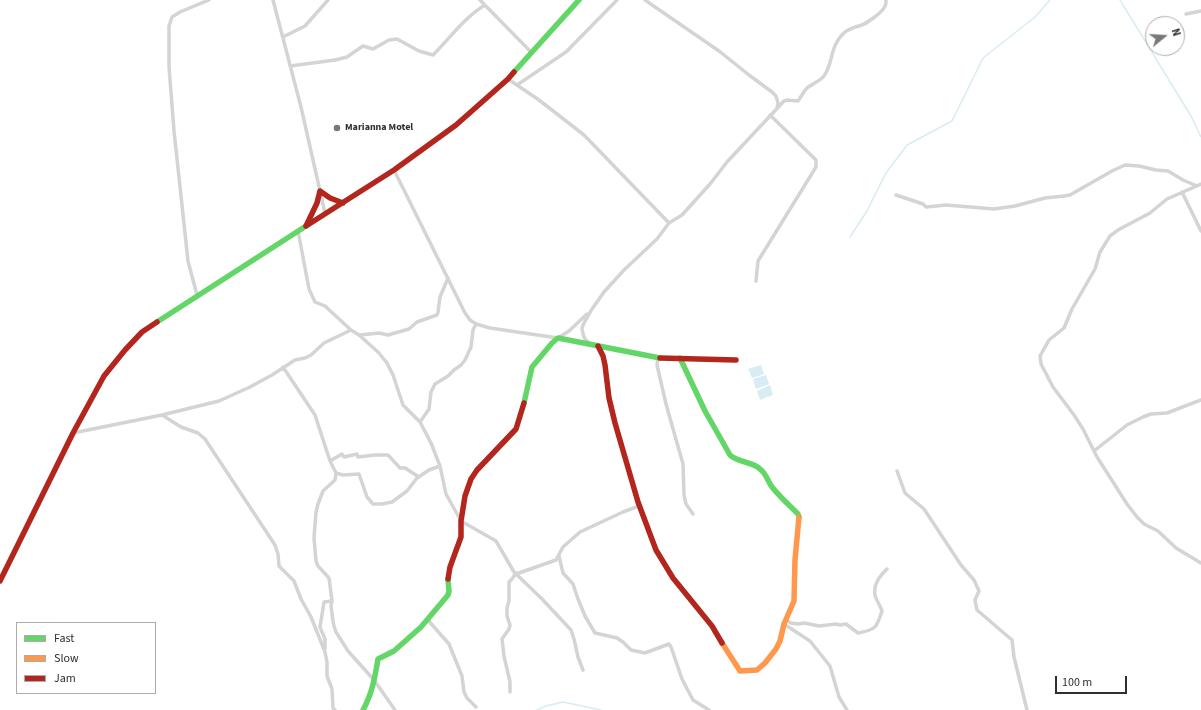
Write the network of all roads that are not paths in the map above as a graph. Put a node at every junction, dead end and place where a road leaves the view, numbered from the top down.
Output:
1 (209, 0) edge
2 (273, 0) edge
3 (328, 0) edge
4 (480, 0) edge
5 (579, 0) edge
6 (617, 0) edge
7 (645, 0) edge
8 (886, 0) edge
9 (485, 5) junction
10 (1201, 11) edge
11 (1186, 14) dead end
12 (283, 37) junction
13 (531, 52) junction
14 (290, 66) junction
15 (508, 79) junction
16 (517, 85) junction
17 (777, 108) junction
18 (770, 116) junction
19 (394, 170) junction
20 (1201, 184) edge
21 (1196, 186) junction
22 (320, 191) junction
23 (1182, 192) junction
24 (896, 195) dead end
25 (342, 203) junction
26 (325, 214) junction
27 (669, 223) junction
28 (306, 226) junction
29 (298, 231) junction
30 (1201, 231) edge
31 (448, 278) junction
32 (756, 281) dead end
33 (197, 295) junction
34 (592, 309) junction
35 (476, 324) junction
36 (351, 330) junction
37 (359, 335) junction
38 (558, 338) junction
39 (595, 345) junction
40 (658, 358) junction
41 (680, 358) junction
42 (736, 360) dead end
43 (283, 367) junction
44 (1201, 400) edge
45 (162, 415) junction
46 (420, 422) junction
47 (73, 433) junction
48 (1094, 450) junction
49 (330, 462) junction
50 (440, 466) junction
51 (897, 471) dead end
52 (336, 473) junction
53 (419, 477) junction
54 (640, 506) junction
55 (693, 514) dead end
56 (461, 521) junction
57 (558, 556) junction
58 (1201, 563) edge
59 (887, 569) dead end
60 (516, 573) junction
61 (0, 581) edge
62 (332, 601) junction
63 (427, 619) junction
64 (785, 622) junction
65 (325, 652) junction
66 (583, 670) dead end
67 (374, 680) junction
68 (510, 692) dead end
69 (476, 707) dead end
70 (335, 710) edge
71 (363, 710) edge
72 (395, 710) edge
73 (709, 710) edge
74 (848, 710) edge
75 (1027, 710) edge

1 - 33 street
2 - 12 street
3 - 12 street
4 - 9 street
5 - 13 street
6 - 16 street
7 - 17 street
8 - 17 street
9 - 13 street
9 - 14 street
10 - 11 street
12 - 14 street
13 - 15 street
14 - 22 street
15 - 16 street
15 - 19 street
16 - 27 street
17 - 18 street
18 - 27 street
18 - 32 street
19 - 25 street
19 - 31 street
20 - 21 street
21 - 23 street
21 - 24 street
22 - 25 street
22 - 26 street
22 - 28 street
23 - 30 street
23 - 48 street
25 - 26 street
26 - 28 street
27 - 34 street
28 - 29 street
29 - 33 street
29 - 36 street
31 - 35 street
31 - 37 street
33 - 47 street
34 - 38 street
34 - 39 street
35 - 38 street
35 - 46 street
36 - 37 street
36 - 43 street
37 - 46 street
38 - 39 street
38 - 56 street
39 - 40 street
39 - 54 street
40 - 41 street
40 - 55 street
41 - 42 street
41 - 64 street
43 - 45 street
43 - 49 street
44 - 48 street
45 - 47 street
45 - 65 street
46 - 50 street
47 - 61 street
48 - 58 street
49 - 52 street
49 - 53 street
50 - 53 street
50 - 56 street
51 - 75 street
52 - 53 street
52 - 62 street
54 - 57 street
54 - 64 street
56 - 60 street
56 - 63 street
57 - 60 street
57 - 73 street
59 - 64 street
60 - 66 street
60 - 68 street
62 - 65 street
62 - 67 street
63 - 67 street
63 - 69 street
64 - 74 street
65 - 70 street
67 - 71 street
67 - 72 street

